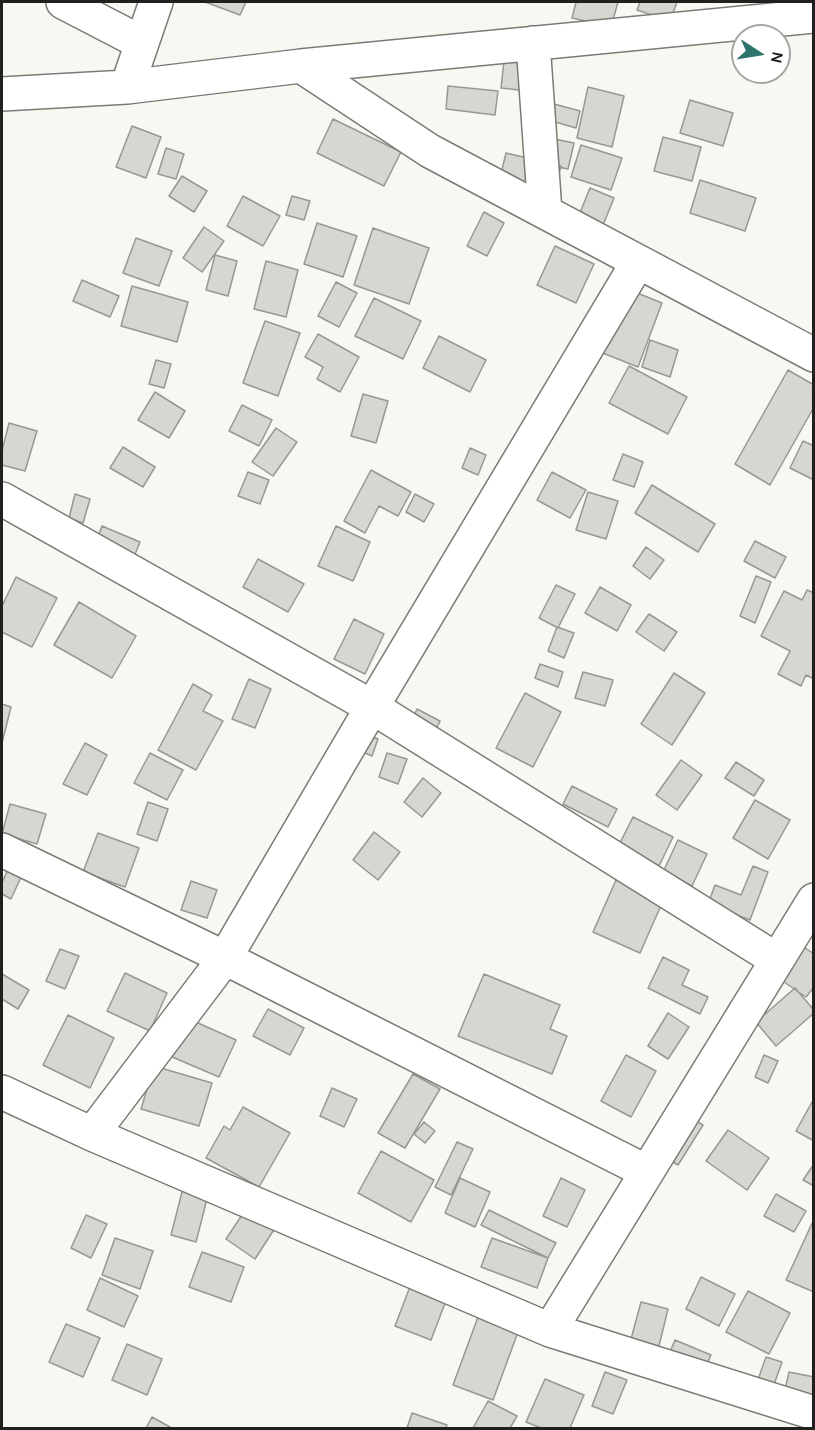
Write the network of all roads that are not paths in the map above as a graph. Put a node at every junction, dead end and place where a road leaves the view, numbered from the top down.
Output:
1 (63, 2) edge
2 (156, 2) edge
3 (813, 15) edge
4 (142, 43) junction
5 (533, 43) junction
6 (302, 66) junction
7 (127, 87) junction
8 (2, 94) edge
9 (545, 212) junction
10 (638, 262) junction
11 (813, 355) edge
12 (2, 499) edge
13 (372, 706) junction
14 (2, 850) edge
15 (813, 900) edge
16 (225, 958) junction
17 (777, 960) junction
18 (2, 1092) edge
19 (92, 1134) junction
20 (647, 1172) junction
21 (550, 1330) junction
22 (813, 1413) edge

1 - 4 street
2 - 4 street
3 - 5 street
4 - 7 street
5 - 6 street
5 - 9 street
6 - 7 street
6 - 9 street
7 - 8 street
9 - 10 street
10 - 11 street
10 - 13 street
12 - 13 street
13 - 16 street
13 - 17 street
14 - 16 street
15 - 17 street
16 - 19 street
16 - 20 street
17 - 20 street
18 - 19 street
19 - 21 street
20 - 21 street
21 - 22 street

